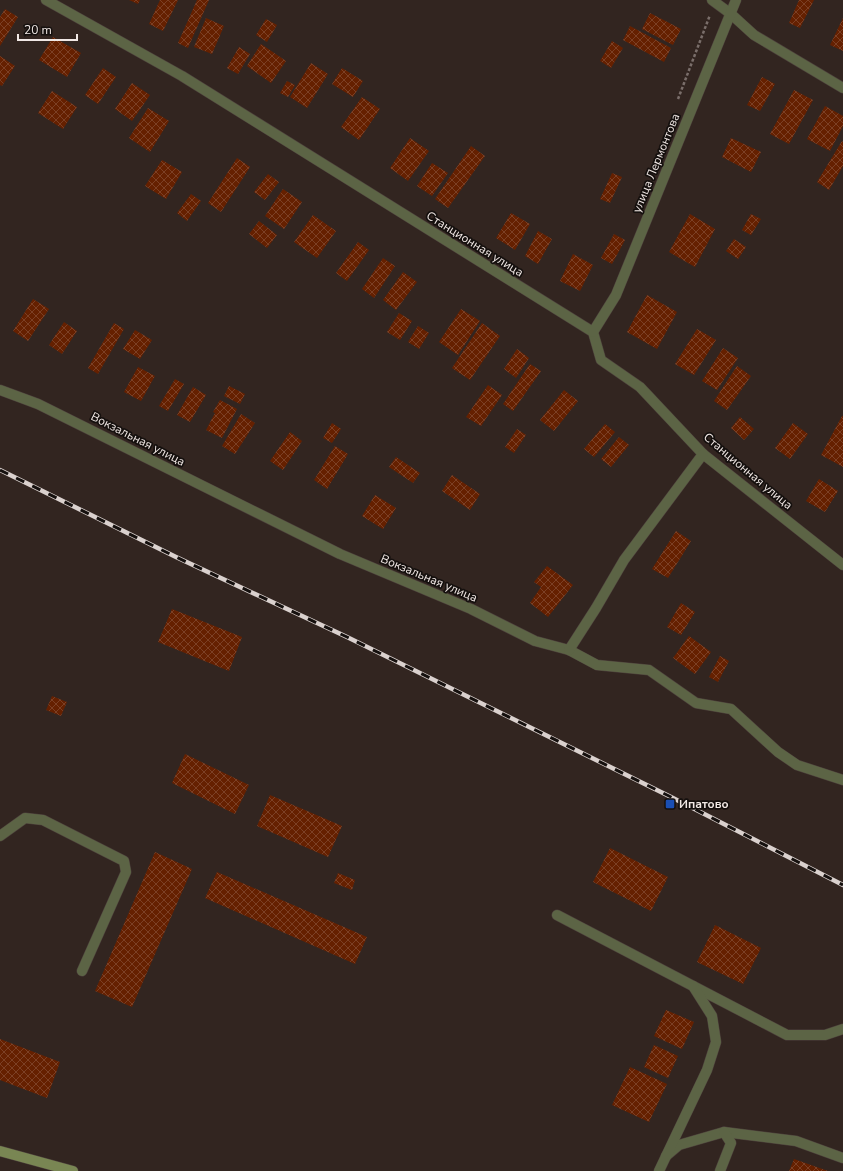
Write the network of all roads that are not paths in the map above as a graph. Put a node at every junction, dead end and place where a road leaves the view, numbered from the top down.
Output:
1 (46, 0) edge
2 (712, 0) edge
3 (736, 0) edge
4 (730, 14) junction
5 (843, 88) edge
6 (593, 332) junction
7 (0, 390) edge
8 (703, 454) junction
9 (843, 565) edge
10 (569, 650) junction
11 (843, 780) edge
12 (0, 836) edge
13 (556, 915) dead end
14 (82, 971) dead end
15 (693, 986) junction
16 (843, 1029) edge
17 (724, 1132) junction
18 (0, 1151) edge
19 (666, 1156) junction
20 (843, 1158) edge
21 (51, 1168) edge
22 (73, 1171) edge
23 (659, 1171) edge
24 (720, 1171) edge

1 - 6 street, Станционная улица
2 - 4 street
3 - 4 street, улица Лермонтова
4 - 5 street
4 - 6 street, улица Лермонтова
6 - 8 street, Станционная улица
7 - 10 street, Вокзальная улица
8 - 9 street, Станционная улица
8 - 10 street
10 - 11 street, Вокзальная улица
12 - 14 street
13 - 15 street
15 - 16 street
15 - 19 street
17 - 19 street
17 - 20 street
17 - 24 street
18 - 21 street
19 - 23 street
21 - 22 street

